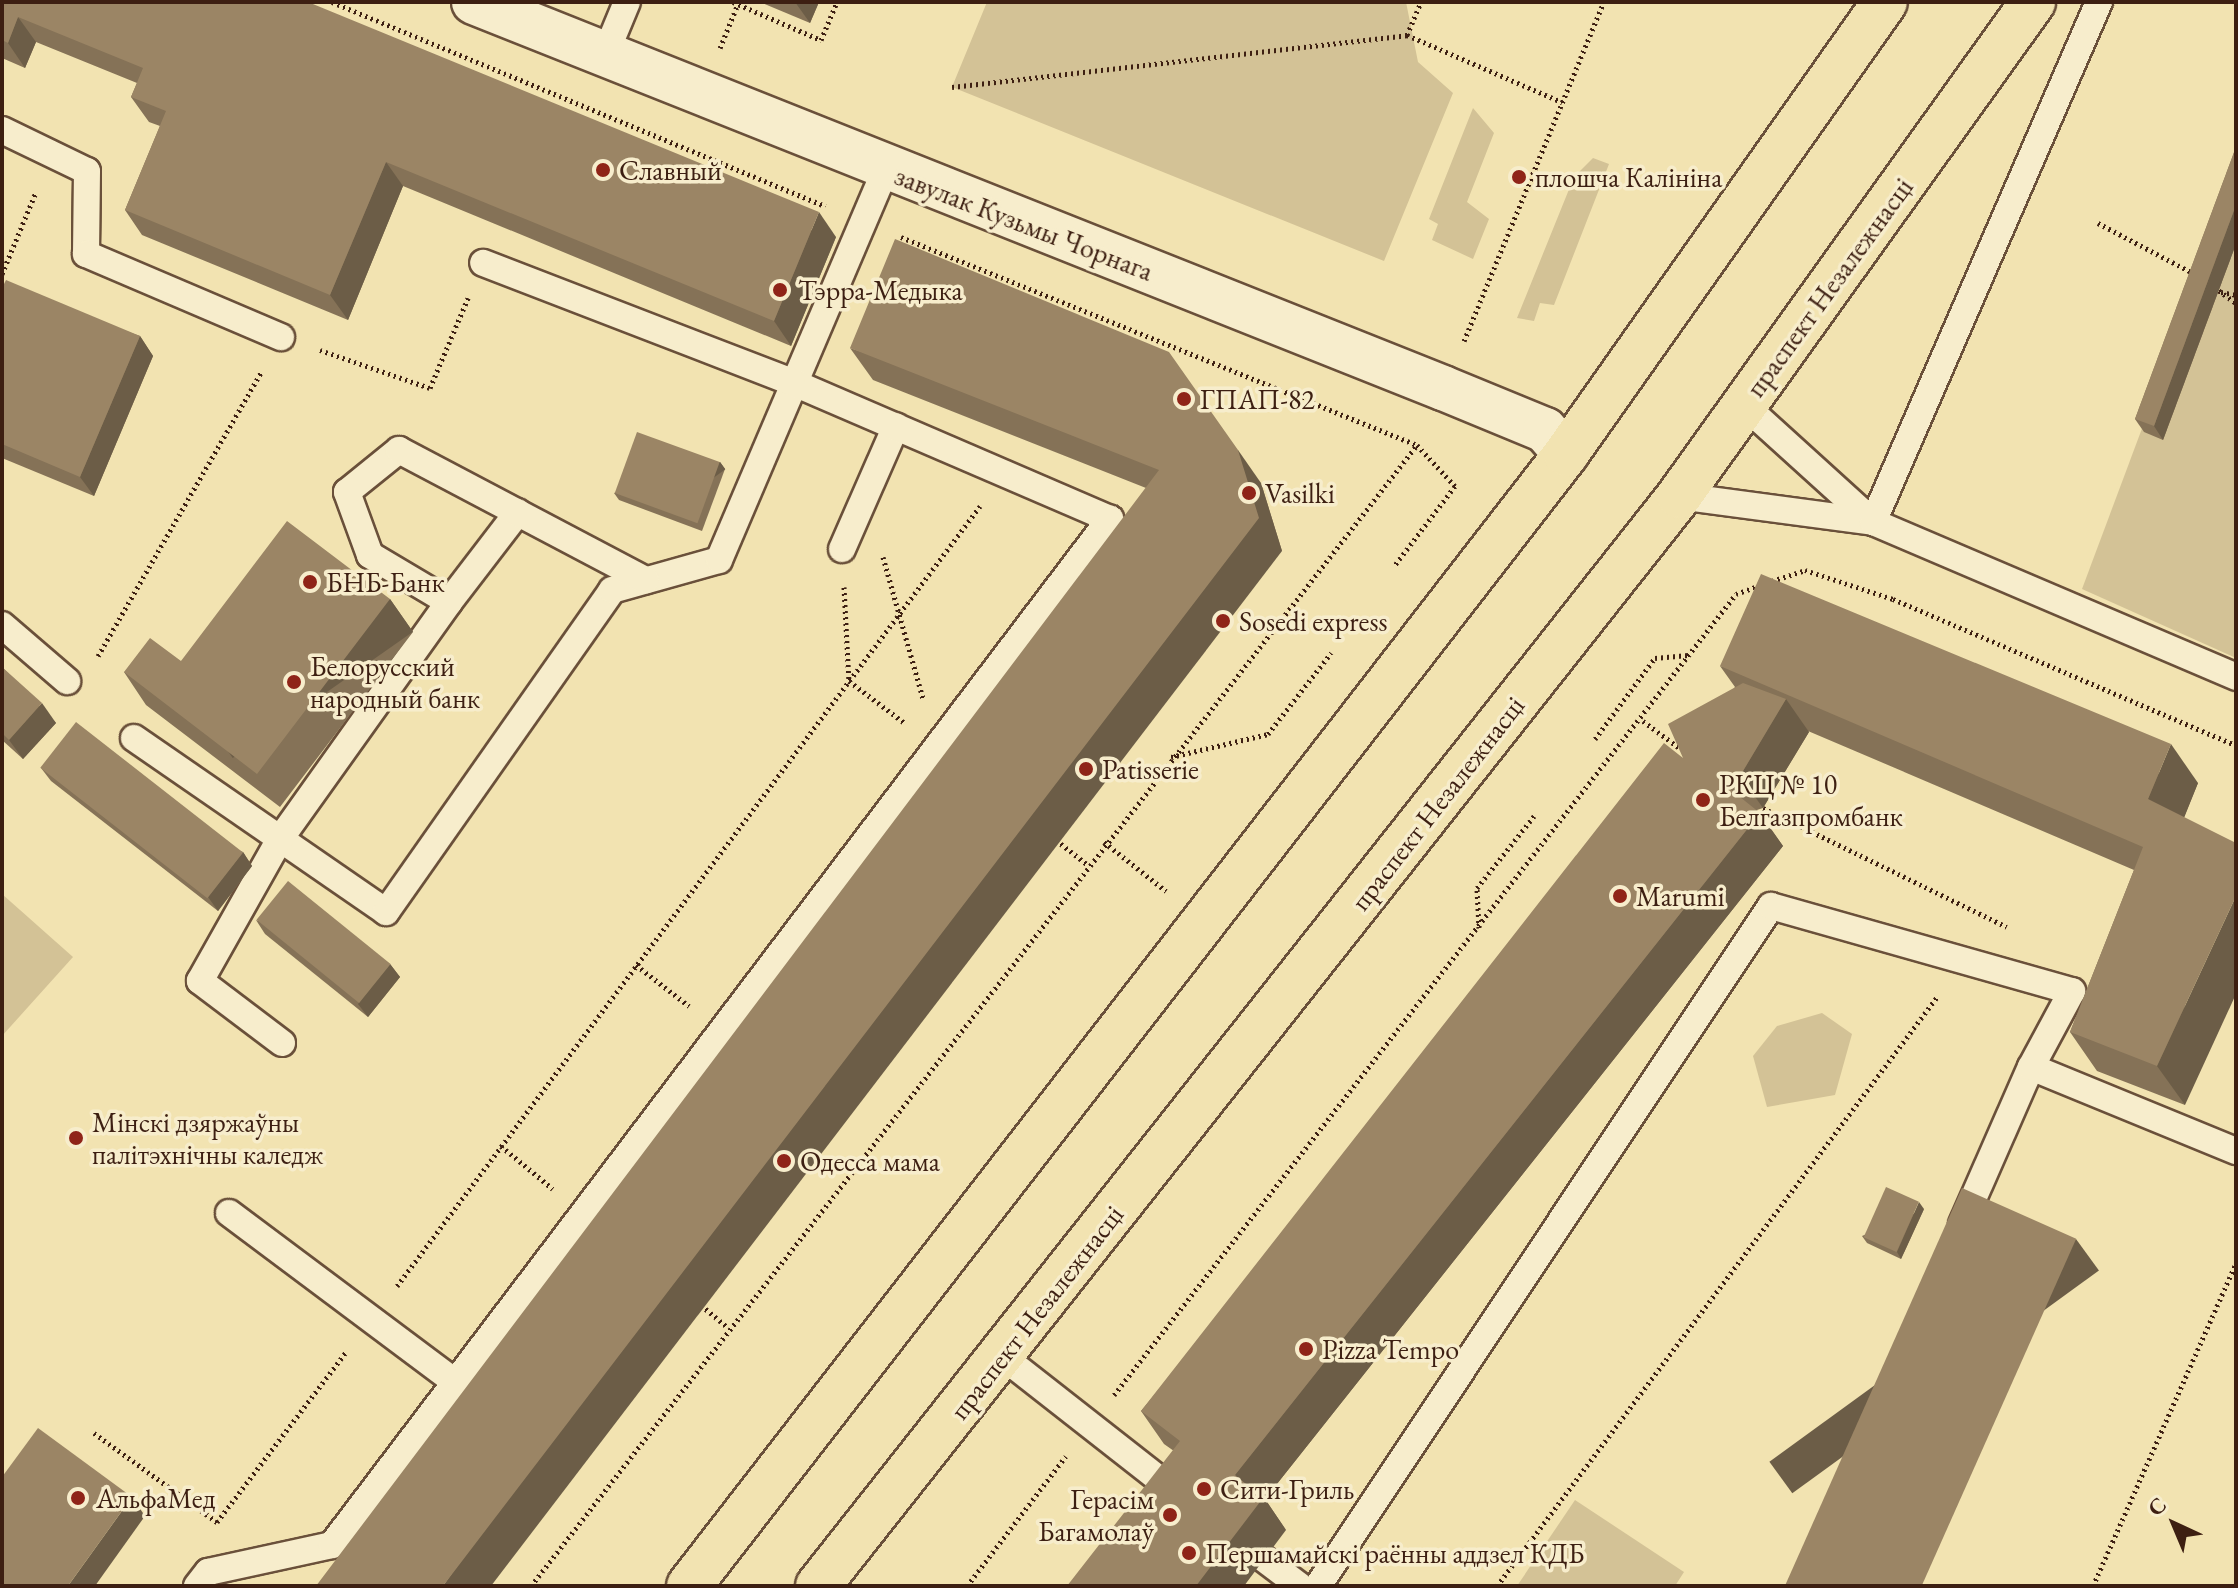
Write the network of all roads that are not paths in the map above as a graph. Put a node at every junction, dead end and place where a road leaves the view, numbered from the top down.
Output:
1 (474, 2) edge
2 (627, 2) edge
3 (1885, 2) edge
4 (2033, 2) edge
5 (2099, 2) edge
6 (605, 55) junction
7 (2, 130) edge
8 (886, 169) junction
9 (483, 263) road end
10 (281, 337) road end
11 (792, 382) junction
12 (1744, 405) junction
13 (896, 426) junction
14 (1566, 454) junction
15 (1679, 496) junction
16 (518, 512) junction
17 (1873, 522) junction
18 (842, 549) road end
19 (646, 580) junction
20 (449, 602) junction
21 (2, 625) edge
22 (2236, 677) edge
23 (67, 681) dead end
24 (134, 738) edge
25 (280, 839) junction
26 (282, 1043) dead end
27 (2031, 1067) junction
28 (2236, 1151) edge
29 (229, 1213) dead end
30 (1949, 1254) edge
31 (1002, 1356) junction
32 (455, 1382) junction
33 (1184, 1499) edge
34 (1264, 1559) edge
35 (202, 1579) edge
36 (689, 1586) edge
37 (818, 1586) edge
38 (1300, 1586) edge
39 (1318, 1586) edge

1 - 6 street, завулак Кузьмы Чорнага
2 - 6 lane
3 - 14 main road
4 - 12 main road, праспект Незалежнасці
5 - 17 lane
6 - 8 street, завулак Кузьмы Чорнага
7 - 10 lane
8 - 11 lane
8 - 14 street, завулак Кузьмы Чорнага
9 - 11 lane
11 - 13 lane
11 - 19 lane
12 - 15 main road, праспект Незалежнасці
12 - 17 lane
13 - 18 lane
13 - 32 lane
14 - 36 main road
15 - 17 lane
15 - 31 main road, праспект Незалежнасці
16 - 19 lane
16 - 20 lane
16 - 20 lane
17 - 22 lane
19 - 25 lane
20 - 25 lane
21 - 23 lane
24 - 25 lane
25 - 26 lane
27 - 28 lane
27 - 30 lane
27 - 39 lane
29 - 32 lane
31 - 33 lane
31 - 37 main road, праспект Незалежнасці
32 - 35 lane
34 - 38 lane

